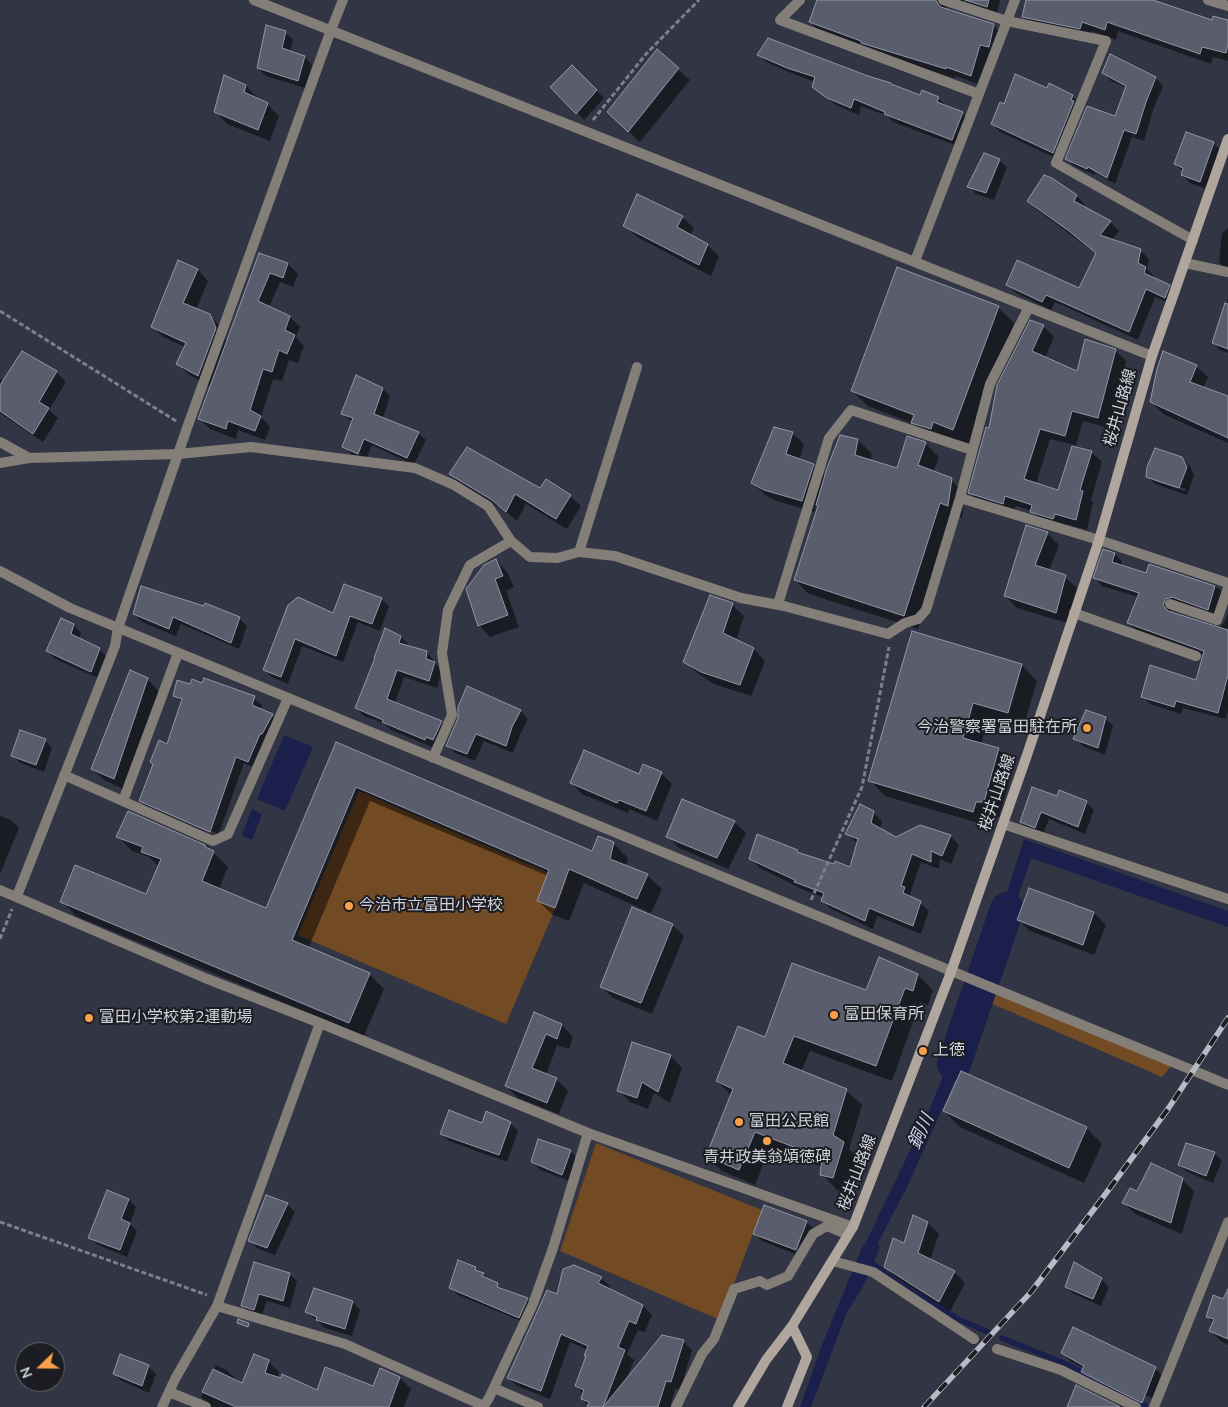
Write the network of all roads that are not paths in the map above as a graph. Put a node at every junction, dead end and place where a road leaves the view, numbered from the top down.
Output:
1 (254, 0) edge
2 (343, 0) edge
3 (800, 0) edge
4 (943, 0) edge
5 (1015, 0) edge
6 (1208, 0) edge
7 (1228, 6) edge
8 (1007, 21) junction
9 (331, 30) junction
10 (978, 94) junction
11 (1228, 139) edge
12 (1193, 240) junction
13 (914, 261) junction
14 (1185, 262) junction
15 (1228, 272) edge
16 (1029, 306) junction
17 (1152, 356) junction
18 (637, 367) dead end
19 (0, 442) edge
20 (972, 450) junction
21 (178, 454) junction
22 (29, 458) junction
23 (0, 462) edge
24 (960, 498) junction
25 (1099, 540) junction
26 (511, 541) junction
27 (579, 552) junction
28 (0, 571) edge
29 (1228, 583) edge
30 (1228, 588) edge
31 (778, 604) junction
32 (1170, 604) dead end
33 (1074, 613) junction
34 (118, 628) junction
35 (178, 653) junction
36 (1196, 656) dead end
37 (288, 698) junction
38 (433, 758) junction
39 (64, 775) junction
40 (123, 801) junction
41 (1003, 824) junction
42 (0, 890) edge
43 (17, 896) junction
44 (1228, 899) edge
45 (952, 972) junction
46 (320, 1023) junction
47 (1228, 1085) edge
48 (588, 1133) junction
49 (1228, 1222) edge
50 (851, 1231) junction
51 (833, 1261) junction
52 (218, 1303) junction
53 (792, 1326) junction
54 (974, 1339) dead end
55 (997, 1349) dead end
56 (494, 1388) junction
57 (169, 1392) junction
58 (483, 1406) edge
59 (162, 1407) edge
60 (206, 1407) edge
61 (538, 1407) edge
62 (676, 1407) edge
63 (738, 1407) edge
64 (787, 1407) edge
65 (1136, 1407) edge
66 (1154, 1407) edge

1 - 9 street
2 - 9 street
3 - 10 street
4 - 8 street
5 - 8 street
6 - 7 street
8 - 10 street
8 - 12 street
9 - 13 street
9 - 21 street
10 - 13 street
11 - 12 main road, 桜井山路線
12 - 14 main road, 桜井山路線
13 - 16 street
14 - 15 street
14 - 17 main road, 桜井山路線
16 - 17 street
16 - 20 street
17 - 25 main road, 桜井山路線
18 - 27 street
19 - 22 street
20 - 24 street
20 - 31 street
21 - 22 street
21 - 26 street
21 - 34 street
22 - 23 street
24 - 25 street
24 - 31 street
25 - 29 street
25 - 33 main road, 桜井山路線
26 - 27 street
26 - 38 street
27 - 31 street
28 - 34 street
30 - 32 street
33 - 36 street
33 - 41 main road, 桜井山路線
34 - 35 street
34 - 39 street
35 - 37 street
35 - 40 street
37 - 38 street
37 - 40 street
38 - 45 street
39 - 40 street
39 - 43 street
41 - 44 street
41 - 45 main road, 桜井山路線
42 - 43 street
43 - 46 street
45 - 47 street
45 - 50 main road, 桜井山路線
46 - 48 street
46 - 52 street
48 - 50 street
48 - 56 street
49 - 66 street
50 - 51 main road, 桜井山路線
50 - 62 street
51 - 53 main road, 桜井山路線
51 - 54 street
52 - 57 street
52 - 58 street
53 - 63 main road, 桜井山路線
53 - 64 main road
55 - 65 street
56 - 58 street
56 - 61 street
57 - 59 street
57 - 60 street

